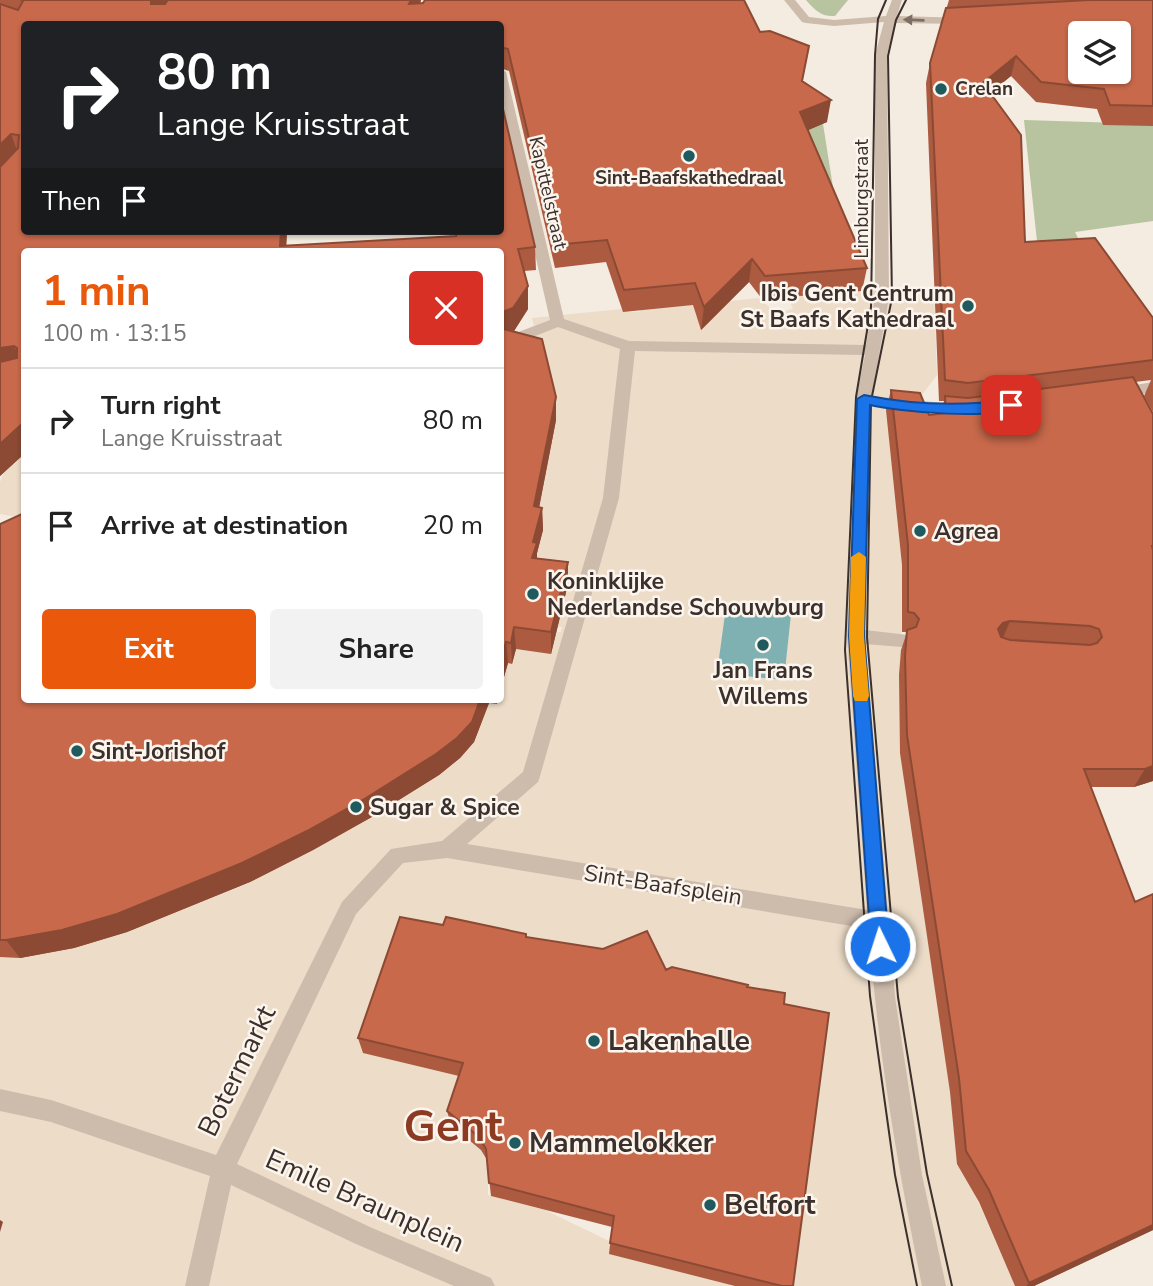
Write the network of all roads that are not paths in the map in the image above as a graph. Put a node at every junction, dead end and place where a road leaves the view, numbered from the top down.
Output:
1 (789, 0) edge
2 (897, 0) edge
3 (890, 19) junction
4 (981, 20) edge
5 (504, 89) edge
6 (558, 322) junction
7 (504, 343) edge
8 (628, 346) junction
9 (873, 350) junction
10 (1153, 387) edge
11 (1105, 394) edge
12 (864, 399) junction
13 (975, 409) edge
14 (856, 636) junction
15 (902, 640) dead end
16 (447, 849) junction
17 (415, 853) joint
18 (878, 921) junction
19 (0, 1100) edge
20 (223, 1169) junction
21 (472, 1284) edge
22 (197, 1286) edge
23 (934, 1286) edge

1 - 3 street
2 - 3 street, Limburgstraat
4 -> 3 street
3 - 9 street, Limburgstraat
5 - 6 street, Kapittelstraat
6 - 7 street
6 - 8 street
8 - 9 street
8 - 16 street
9 - 12 street, Limburgstraat
10 - 11 street
12 - 13 street
12 - 14 street
14 - 15 street
14 - 18 street
16 - 17 street, Sint-Baafsplein
16 - 18 street, Sint-Baafsplein
17 - 20 street, Botermarkt
18 - 23 street
19 - 20 street, Botermarkt
20 - 21 street, Emile Braunplein
20 - 22 street

